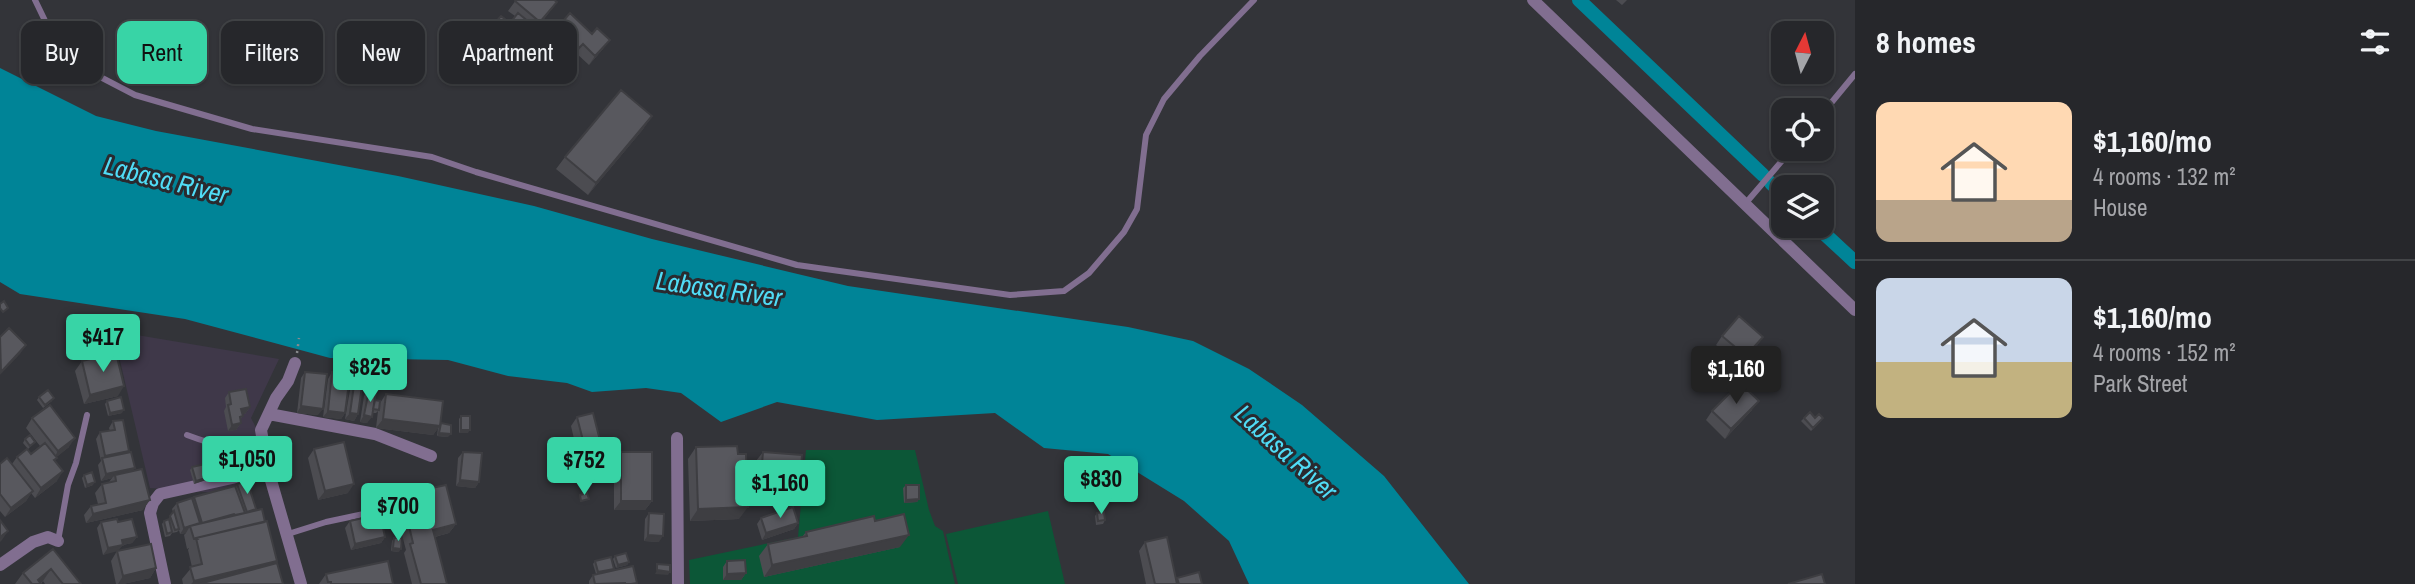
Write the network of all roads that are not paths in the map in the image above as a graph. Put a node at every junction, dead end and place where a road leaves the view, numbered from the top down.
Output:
1 (36, 0) edge
2 (1254, 0) edge
3 (1533, 0) edge
4 (1855, 74) edge
5 (1834, 99) edge
6 (1782, 161) edge
7 (1745, 204) junction
8 (1855, 310) edge
9 (295, 363) dead end
10 (269, 414) junction
11 (87, 415) dead end
12 (187, 435) dead end
13 (677, 438) dead end
14 (262, 446) junction
15 (431, 456) dead end
16 (268, 470) junction
17 (403, 529) dead end
18 (288, 534) junction
19 (58, 541) joint
20 (0, 565) edge
21 (165, 584) edge
22 (301, 584) edge
23 (678, 584) edge

1 - 2 lane
3 - 7 street
4 - 5 lane
6 - 7 lane
7 - 8 street
9 - 10 street
10 - 14 street
10 - 15 street
11 - 19 lane
12 - 14 lane
13 - 23 street
14 - 16 street
16 - 18 street
16 - 21 street
17 - 18 lane
18 - 22 street
19 - 20 street

